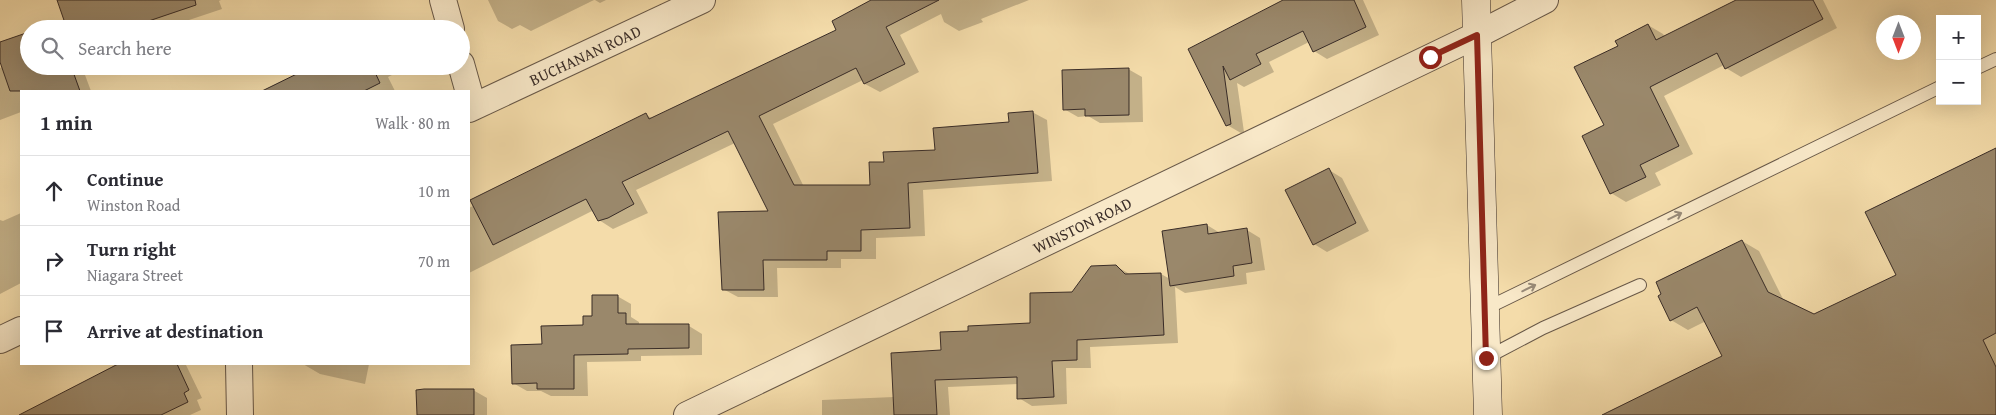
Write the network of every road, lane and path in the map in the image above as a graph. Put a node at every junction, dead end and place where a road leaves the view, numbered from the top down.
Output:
1 (443, 0) edge
2 (702, 0) edge
3 (1476, 0) edge
4 (1545, 0) edge
5 (449, 20) edge
6 (1477, 35) junction
7 (1996, 59) edge
8 (1981, 66) edge
9 (464, 75) edge
10 (1936, 89) edge
11 (467, 90) edge
12 (471, 108) edge
13 (1640, 285) dead end
14 (1485, 309) junction
15 (20, 330) edge
16 (0, 340) edge
17 (1486, 358) junction
18 (239, 365) edge
19 (240, 415) edge
20 (687, 415) edge
21 (1488, 415) edge

1 - 5 street
2 - 12 street, BUCHANAN ROAD
3 - 6 main road
4 - 6 street, WINSTON ROAD
6 - 14 main road
6 - 20 street, WINSTON ROAD
7 - 8 lane
9 - 11 street
14 -> 10 lane
13 - 17 lane
14 - 17 main road
15 - 16 street
17 - 21 main road
18 - 19 street

